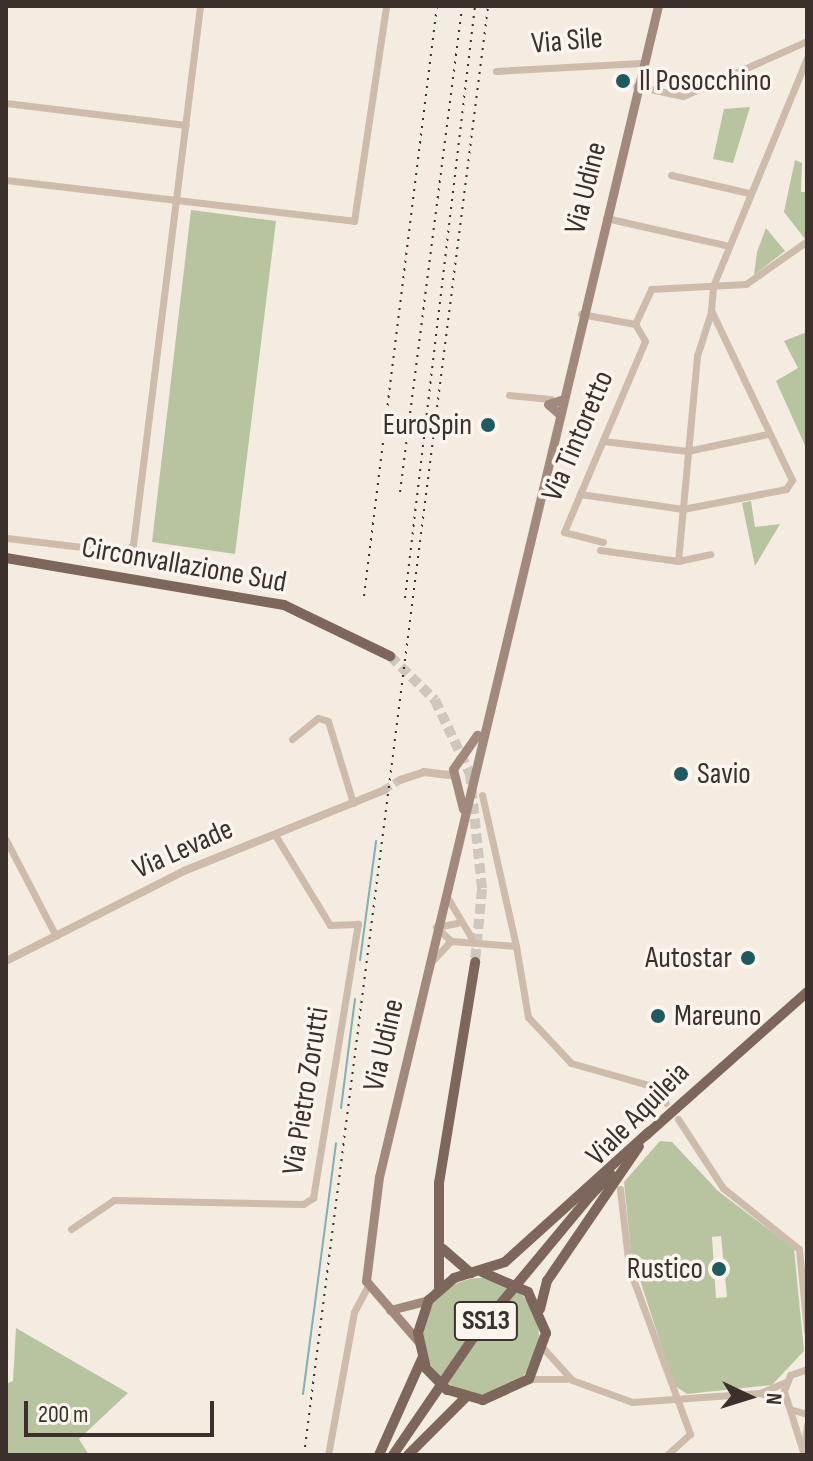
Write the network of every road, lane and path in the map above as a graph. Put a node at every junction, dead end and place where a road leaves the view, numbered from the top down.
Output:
1 (200, 6) edge
2 (386, 6) edge
3 (658, 6) edge
4 (807, 41) edge
5 (807, 58) edge
6 (641, 63) junction
7 (496, 71) dead end
8 (636, 86) junction
9 (6, 103) edge
10 (186, 125) junction
11 (671, 175) dead end
12 (6, 180) edge
13 (749, 193) junction
14 (176, 202) junction
15 (604, 217) junction
16 (807, 241) edge
17 (729, 246) junction
18 (713, 286) junction
19 (711, 310) junction
20 (581, 314) junction
21 (635, 324) junction
22 (509, 395) dead end
23 (554, 405) junction
24 (768, 434) junction
25 (603, 441) junction
26 (687, 451) junction
27 (580, 494) junction
28 (683, 509) junction
29 (7, 538) edge
30 (710, 554) dead end
31 (6, 558) edge
32 (678, 561) junction
33 (390, 656) tunnel mouth
34 (292, 739) dead end
35 (470, 758) junction
36 (456, 775) junction
37 (400, 780) tunnel mouth
38 (473, 780) junction
39 (384, 790) tunnel mouth
40 (482, 795) dead end
41 (353, 803) junction
42 (463, 816) junction
43 (275, 835) junction
44 (6, 840) edge
45 (445, 889) junction
46 (457, 923) junction
47 (436, 927) junction
48 (56, 936) junction
49 (473, 938) junction
50 (451, 941) junction
51 (516, 946) junction
52 (6, 961) edge
53 (475, 962) tunnel mouth
54 (425, 976) junction
55 (807, 992) edge
56 (666, 1103) dead end
57 (678, 1119) dead end
58 (649, 1132) junction
59 (620, 1189) dead end
60 (71, 1229) dead end
61 (443, 1249) junction
62 (477, 1272) junction
63 (368, 1286) junction
64 (438, 1289) junction
65 (377, 1299) junction
66 (429, 1300) junction
67 (360, 1301) junction
68 (540, 1309) junction
69 (390, 1310) junction
70 (807, 1331) edge
71 (418, 1341) junction
72 (544, 1349) junction
73 (422, 1359) junction
74 (807, 1369) edge
75 (529, 1379) junction
76 (572, 1380) junction
77 (786, 1382) junction
78 (760, 1393) junction
79 (465, 1398) junction
80 (786, 1401) junction
81 (678, 1402) junction
82 (793, 1410) junction
83 (807, 1414) edge
84 (807, 1425) edge
85 (328, 1455) edge
86 (379, 1455) edge
87 (393, 1455) edge
88 (408, 1455) edge
89 (667, 1455) edge

1 - 10 street
2 - 14 street
3 - 6 main road, Via Udine
4 - 8 street
5 - 13 street
6 - 7 street, Via Sile
6 - 8 main road, Via Udine
8 - 15 main road, Via Udine
9 - 10 street
10 - 14 street
11 - 13 street
12 - 14 street
13 - 17 street
14 - 29 street
15 - 17 street
15 - 20 main road, Via Udine
16 - 18 street
17 - 18 street
18 - 19 street
18 - 21 street
19 - 24 street
19 - 26 street
20 - 21 street
20 - 23 main road, Via Udine
21 - 25 street, Via Tintoretto
22 - 23 street
23 - 35 main road, Via Udine
24 - 26 street
24 - 28 street
25 - 26 street
25 - 27 street, Via Tintoretto
26 - 28 street
27 - 28 street
27 - 32 street, Via Tintoretto
28 - 32 street
30 - 32 street
31 - 33 main road, Circonvallazione Sud
34 - 41 street
35 - 36 main road
35 - 38 main road, Via Udine
36 - 37 street
36 - 38 main road
36 - 42 main road
38 - 42 main road, Via Udine
39 - 41 street, Via Levade
40 - 51 street
41 - 43 street, Via Levade
42 - 45 main road, Via Udine
43 - 48 street, Via Levade
43 - 60 street, Via Pietro Zorutti
44 - 48 street
45 - 46 street
45 - 47 main road, Via Udine
46 - 47 street
46 - 49 street
47 - 50 street
47 - 54 main road, Via Udine
48 - 52 street, Via Levade
49 - 50 street
49 - 51 street
50 - 54 street
51 - 56 street
53 - 61 main road
54 - 63 main road, Via Udine
55 - 58 main road, Viale Aquileia / SS13
57 - 70 street
58 - 62 main road
58 - 68 main road
58 - 87 main road, Viale Aquileia / SS13, bridge
59 - 81 street
61 - 62 main road
61 - 64 main road
62 - 64 main road
62 - 68 main road
63 - 65 main road
63 - 67 street, Via Udine
64 - 66 main road
65 - 67 street
65 - 69 main road
66 - 69 main road
66 - 71 main road
67 - 85 street, Via Udine
68 - 72 main road
69 - 71 main road
71 - 73 main road
72 - 75 main road
72 - 76 street
73 - 79 main road
73 - 86 main road
74 - 77 street
75 - 76 street
75 - 79 main road
76 - 81 street
77 - 78 street
77 - 80 street
78 - 80 street
78 - 81 street
79 - 88 main road
80 - 82 street
81 - 89 street
82 - 83 street
82 - 84 street

